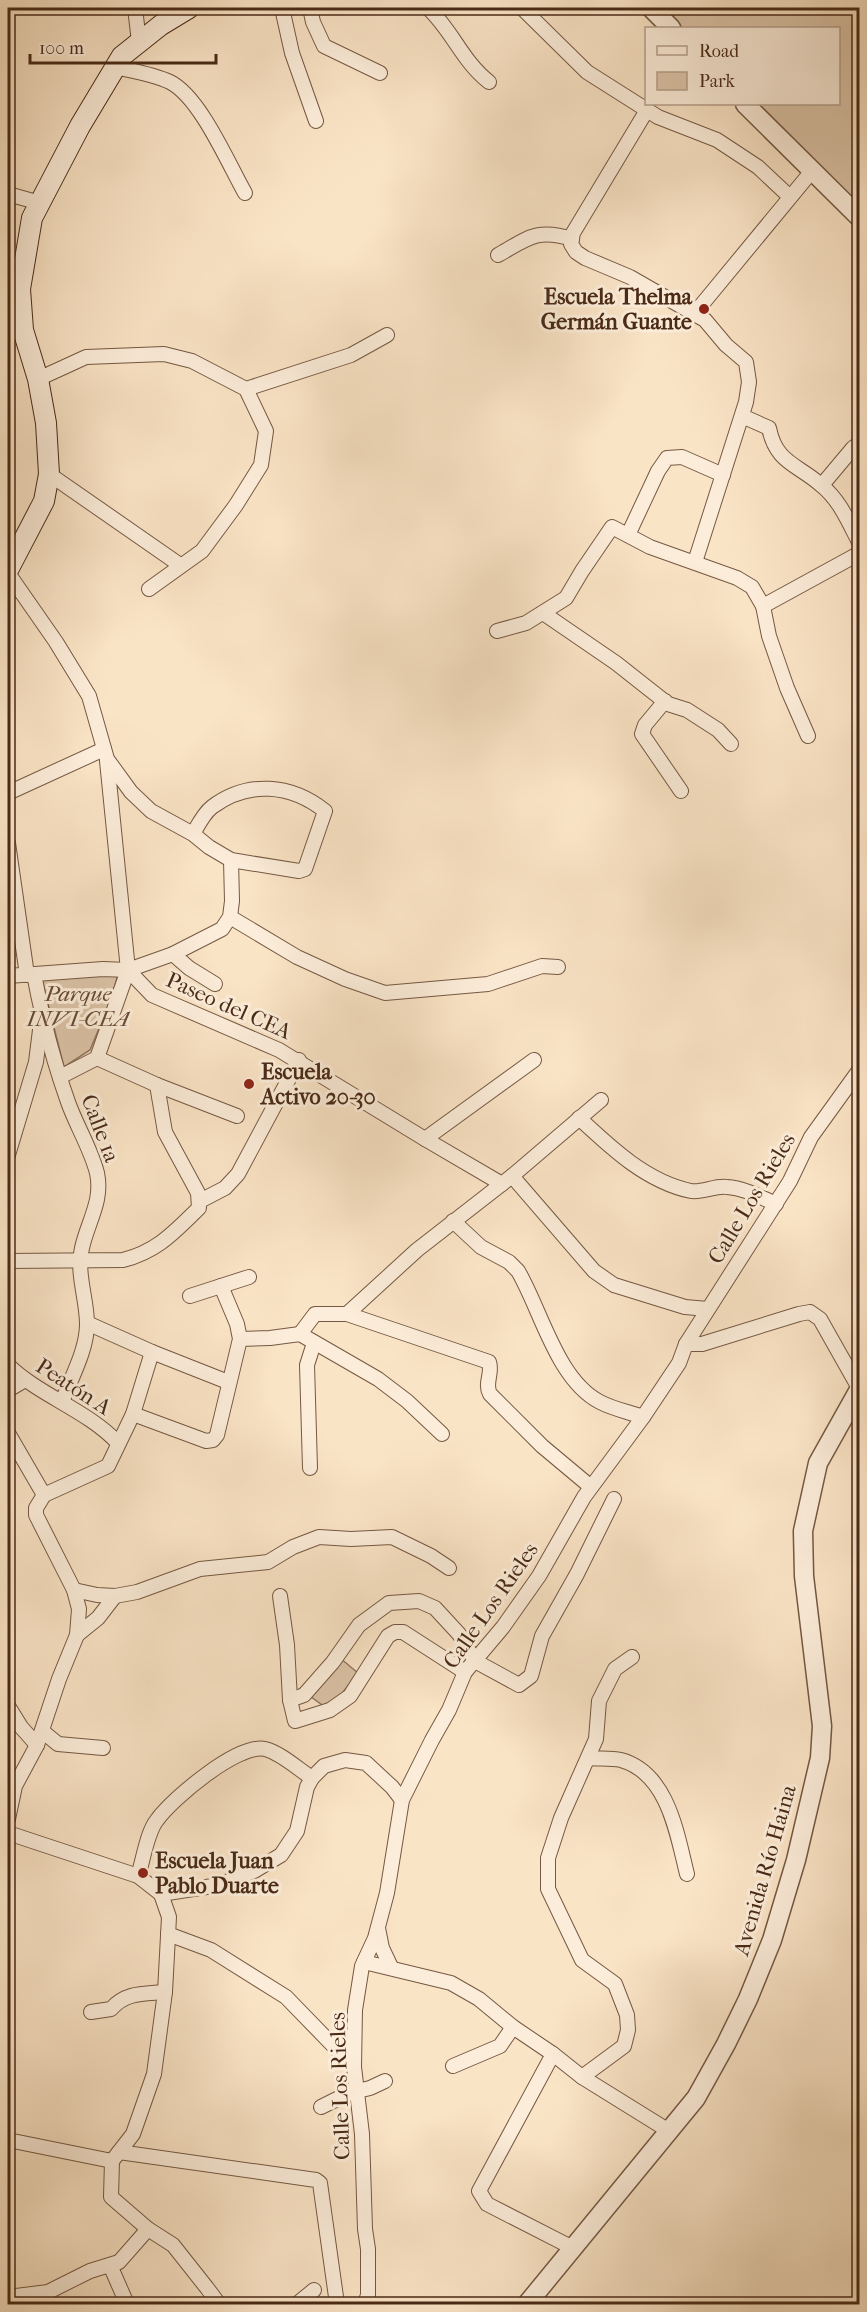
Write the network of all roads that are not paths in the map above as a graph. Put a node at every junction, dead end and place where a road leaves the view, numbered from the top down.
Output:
1 (135, 8) edge
2 (189, 8) edge
3 (282, 8) edge
4 (310, 8) edge
5 (428, 8) edge
6 (522, 8) edge
7 (651, 8) edge
8 (670, 27) edge
9 (139, 42) junction
10 (115, 67) junction
11 (380, 73) dead end
12 (489, 82) dead end
13 (746, 105) edge
14 (647, 111) junction
15 (316, 121) dead end
16 (812, 171) junction
17 (245, 193) dead end
18 (8, 194) edge
19 (790, 197) junction
20 (40, 203) junction
21 (860, 218) edge
22 (572, 236) junction
23 (498, 255) dead end
24 (694, 314) junction
25 (387, 335) dead end
26 (38, 379) junction
27 (246, 389) junction
28 (742, 416) junction
29 (860, 443) edge
30 (49, 474) junction
31 (723, 475) junction
32 (822, 485) junction
33 (628, 535) junction
34 (860, 544) edge
35 (860, 553) edge
36 (696, 562) junction
37 (180, 565) junction
38 (8, 571) edge
39 (149, 589) dead end
40 (763, 606) junction
41 (543, 613) junction
42 (497, 631) dead end
43 (665, 701) junction
44 (808, 736) dead end
45 (731, 744) dead end
46 (105, 754) junction
47 (681, 791) dead end
48 (8, 793) edge
49 (192, 834) junction
50 (8, 843) edge
51 (231, 860) junction
52 (230, 917) junction
53 (173, 954) junction
54 (558, 967) dead end
55 (128, 970) junction
56 (30, 974) junction
57 (8, 976) edge
58 (215, 984) dead end
59 (42, 1014) junction
60 (97, 1058) junction
61 (299, 1060) junction
62 (534, 1060) dead end
63 (860, 1069) edge
64 (60, 1077) junction
65 (157, 1085) junction
66 (601, 1100) dead end
67 (237, 1116) dead end
68 (579, 1118) junction
69 (425, 1139) junction
70 (8, 1155) edge
71 (507, 1180) junction
72 (200, 1201) junction
73 (776, 1204) junction
74 (453, 1221) junction
75 (80, 1260) junction
76 (8, 1261) edge
77 (249, 1277) dead end
78 (221, 1286) junction
79 (190, 1296) dead end
80 (708, 1309) junction
81 (347, 1314) junction
82 (87, 1323) junction
83 (300, 1334) junction
84 (240, 1339) junction
85 (314, 1343) junction
86 (686, 1344) junction
87 (152, 1352) junction
88 (8, 1365) edge
89 (25, 1380) junction
90 (228, 1382) junction
91 (859, 1388) edge
92 (8, 1390) edge
93 (62, 1402) junction
94 (133, 1414) junction
95 (643, 1417) junction
96 (8, 1433) edge
97 (442, 1434) dead end
98 (118, 1443) junction
99 (310, 1468) dead end
100 (591, 1487) junction
101 (44, 1495) junction
102 (614, 1499) dead end
103 (449, 1568) dead end
104 (74, 1590) junction
105 (115, 1596) junction
106 (280, 1596) dead end
107 (77, 1635) junction
108 (632, 1657) dead end
109 (475, 1661) junction
110 (465, 1672) junction
111 (290, 1700) junction
112 (8, 1706) edge
113 (42, 1731) junction
114 (37, 1745) junction
115 (103, 1748) dead end
116 (588, 1758) junction
117 (312, 1778) junction
118 (402, 1800) junction
119 (8, 1820) edge
120 (8, 1833) edge
121 (687, 1874) dead end
122 (138, 1876) junction
123 (161, 1894) junction
124 (378, 1926) junction
125 (168, 1934) junction
126 (364, 1962) junction
127 (391, 1967) junction
128 (165, 1992) junction
129 (91, 2012) dead end
130 (513, 2027) junction
131 (553, 2054) junction
132 (453, 2066) dead end
133 (354, 2067) junction
134 (582, 2077) junction
135 (385, 2081) dead end
136 (356, 2091) junction
137 (321, 2107) dead end
138 (669, 2131) junction
139 (8, 2140) edge
140 (116, 2157) junction
141 (148, 2229) junction
142 (573, 2248) junction
143 (110, 2265) junction
144 (314, 2290) dead end
145 (8, 2297) edge
146 (127, 2304) edge
147 (219, 2304) edge
148 (297, 2304) edge
149 (337, 2304) edge
150 (365, 2304) edge
151 (527, 2304) edge

1 - 9 street
2 - 9 main road
3 - 15 street
4 - 11 street
5 - 12 street
6 - 14 street
7 - 8 street
9 - 10 main road
10 - 17 street
10 - 20 main road
13 - 16 street
14 - 19 street
14 - 22 street
16 - 19 street
16 - 21 street
18 - 20 street
19 - 24 street
20 - 26 main road
22 - 23 street
22 - 24 street
24 - 28 street
25 - 27 street
26 - 27 street
26 - 30 main road
27 - 37 street
28 - 31 street
28 - 32 street
29 - 32 street
30 - 37 street
30 - 38 main road
31 - 33 street
31 - 36 street
32 - 34 street
33 - 36 street
33 - 41 street
35 - 40 street
36 - 40 street
37 - 39 street
38 - 46 street
40 - 44 street
41 - 42 street
41 - 43 street
43 - 45 street
43 - 47 street
46 - 48 street
46 - 49 street
46 - 55 street
49 - 51 street
49 - 51 street
50 - 56 street, Calle 1a
51 - 52 street
52 - 53 street
52 - 54 street
53 - 55 street
53 - 58 street
55 - 56 street
55 - 60 street
55 - 61 street, Paseo del CEA
56 - 57 street
56 - 59 street, Calle 1a
59 - 64 street, Calle 1a
59 - 70 street
60 - 64 street
60 - 65 street
61 - 69 street, Paseo del CEA
61 - 72 street
62 - 69 street
63 - 73 street, Calle Los Rieles
64 - 75 street, Calle 1a
65 - 67 street
65 - 72 street
66 - 68 street
68 - 71 street
68 - 73 street
69 - 71 street, Paseo del CEA
71 - 74 street
71 - 80 street, Paseo del CEA
72 - 75 street
73 - 80 street, Calle Los Rieles
74 - 81 street
74 - 95 street
75 - 76 street
75 - 82 street, Calle 1a
77 - 78 street
78 - 79 street
78 - 84 street
80 - 86 street, Calle Los Rieles
81 - 83 street
81 - 100 street
82 - 87 street
82 - 93 street, Calle 1a
83 - 84 street
83 - 85 street
84 - 90 street
85 - 97 street
85 - 99 street
86 - 91 street
86 - 95 street, Calle Los Rieles
87 - 90 street
87 - 94 street
88 - 89 street, Peatón A
89 - 92 street
89 - 93 street, Peatón A
90 - 94 street
91 - 138 street, Avenida Río Haina
93 - 98 street, Peatón A
94 - 98 street
95 - 100 street, Calle Los Rieles
96 - 101 street
98 - 101 street
100 - 109 street, Calle Los Rieles
101 - 104 street
102 - 109 street
103 - 105 street
104 - 105 street
104 - 107 street
105 - 107 street
106 - 111 street
107 - 113 street
108 - 116 street
109 - 110 street, Calle Los Rieles
109 - 111 street
110 - 111 street
110 - 118 street, Calle Los Rieles
112 - 114 street
113 - 114 street
113 - 115 street
114 - 119 street
116 - 121 street
116 - 134 street
117 - 118 street
117 - 122 street
117 - 123 street
118 - 124 street, Calle Los Rieles
119 - 120 street
120 - 122 street
122 - 123 street
123 - 125 street
124 - 126 street, Calle Los Rieles
124 - 127 street
125 - 128 street
125 - 133 street
126 - 127 street
126 - 133 street, Calle Los Rieles
127 - 130 street
128 - 129 street
128 - 140 street
130 - 131 street
130 - 132 street
131 - 134 street
131 - 142 street
133 - 136 street, Calle Los Rieles
134 - 138 street
135 - 136 street
136 - 137 street
136 - 150 street, Calle Los Rieles
138 - 142 street, Avenida Río Haina
139 - 140 street
140 - 141 street
140 - 149 street
141 - 143 street
141 - 147 street
142 - 151 street, Avenida Río Haina
143 - 145 street
143 - 146 street
144 - 148 street

